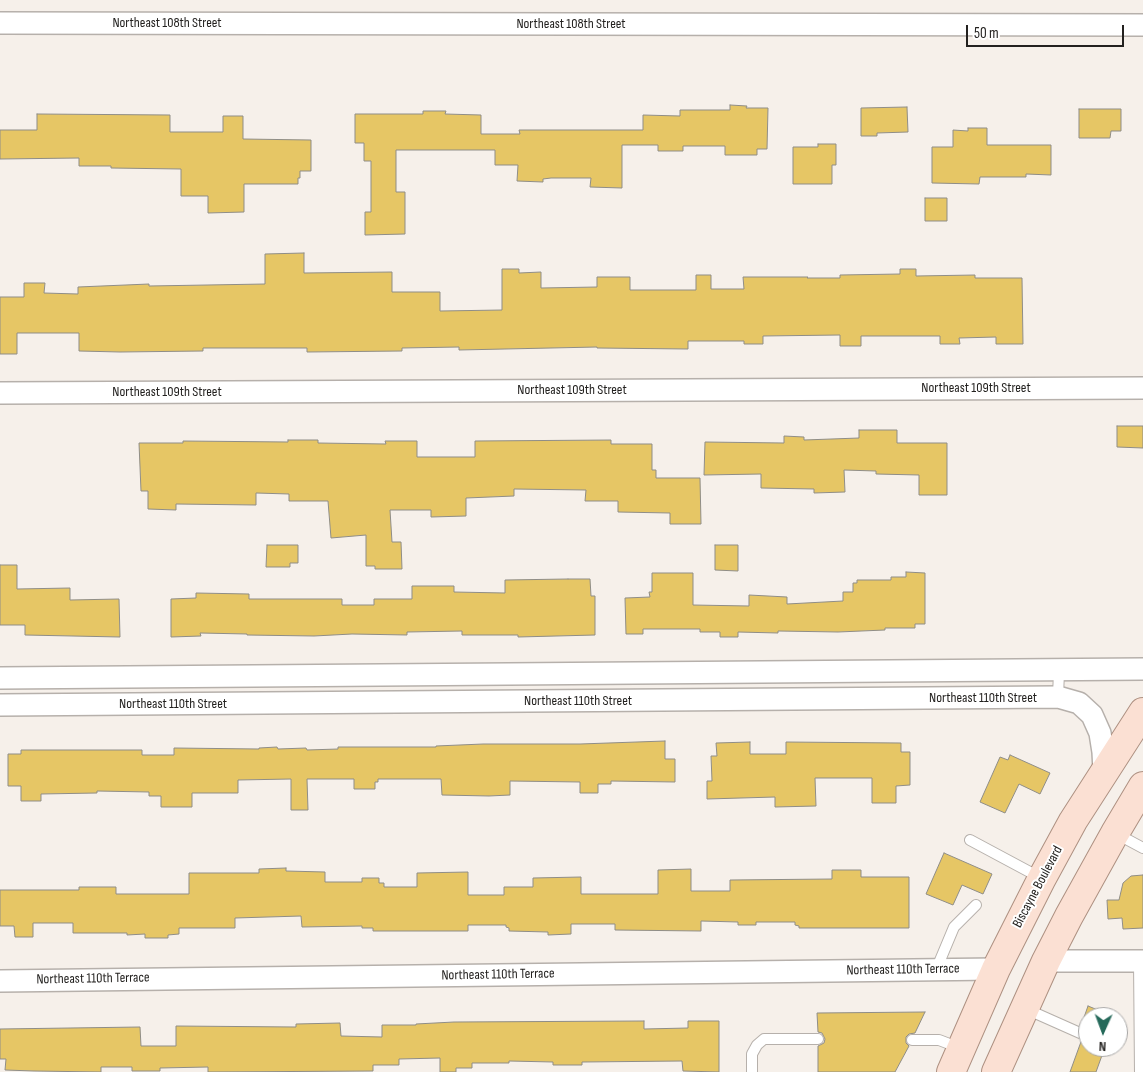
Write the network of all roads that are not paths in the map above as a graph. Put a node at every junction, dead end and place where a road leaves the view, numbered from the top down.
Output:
1 (0, 23) edge
2 (1143, 25) edge
3 (1143, 388) edge
4 (0, 393) edge
5 (1143, 669) edge
6 (1059, 671) junction
7 (0, 678) edge
8 (459, 688) junction
9 (1058, 697) junction
10 (0, 705) edge
11 (1143, 712) edge
12 (1104, 772) junction
13 (1143, 786) edge
14 (1114, 833) junction
15 (970, 840) dead end
16 (1143, 848) edge
17 (1042, 878) junction
18 (976, 905) dead end
19 (1046, 961) junction
20 (1141, 961) edge
21 (996, 969) junction
22 (936, 970) junction
23 (0, 980) edge
24 (1024, 1009) junction
25 (1078, 1032) edge
26 (818, 1039) dead end
27 (912, 1040) dead end
28 (956, 1060) edge
29 (752, 1072) edge
30 (996, 1072) edge
31 (1140, 1072) edge

1 - 2 street, Northeast 108th Street
3 - 4 street, Northeast 109th Street
5 - 6 street, Northeast 110th Street
6 - 8 street, Northeast 110th Street
6 - 9 lane
7 - 8 street, Northeast 110th Street
8 - 9 street, Northeast 110th Street
8 - 10 street, Northeast 110th Street
9 - 12 street, Northeast 110th Street
11 - 12 main road, Biscayne Boulevard
12 - 17 main road, Biscayne Boulevard
13 - 14 main road
14 - 16 lane
14 - 19 main road
15 - 17 lane
17 - 21 main road, Biscayne Boulevard
18 - 22 lane
19 - 20 street
19 - 24 main road
20 - 31 lane
21 - 22 street, Northeast 110th Terrace
21 - 28 main road, Biscayne Boulevard
22 - 23 street, Northeast 110th Terrace
24 - 25 lane
24 - 30 main road
26 - 29 lane
27 - 28 lane

